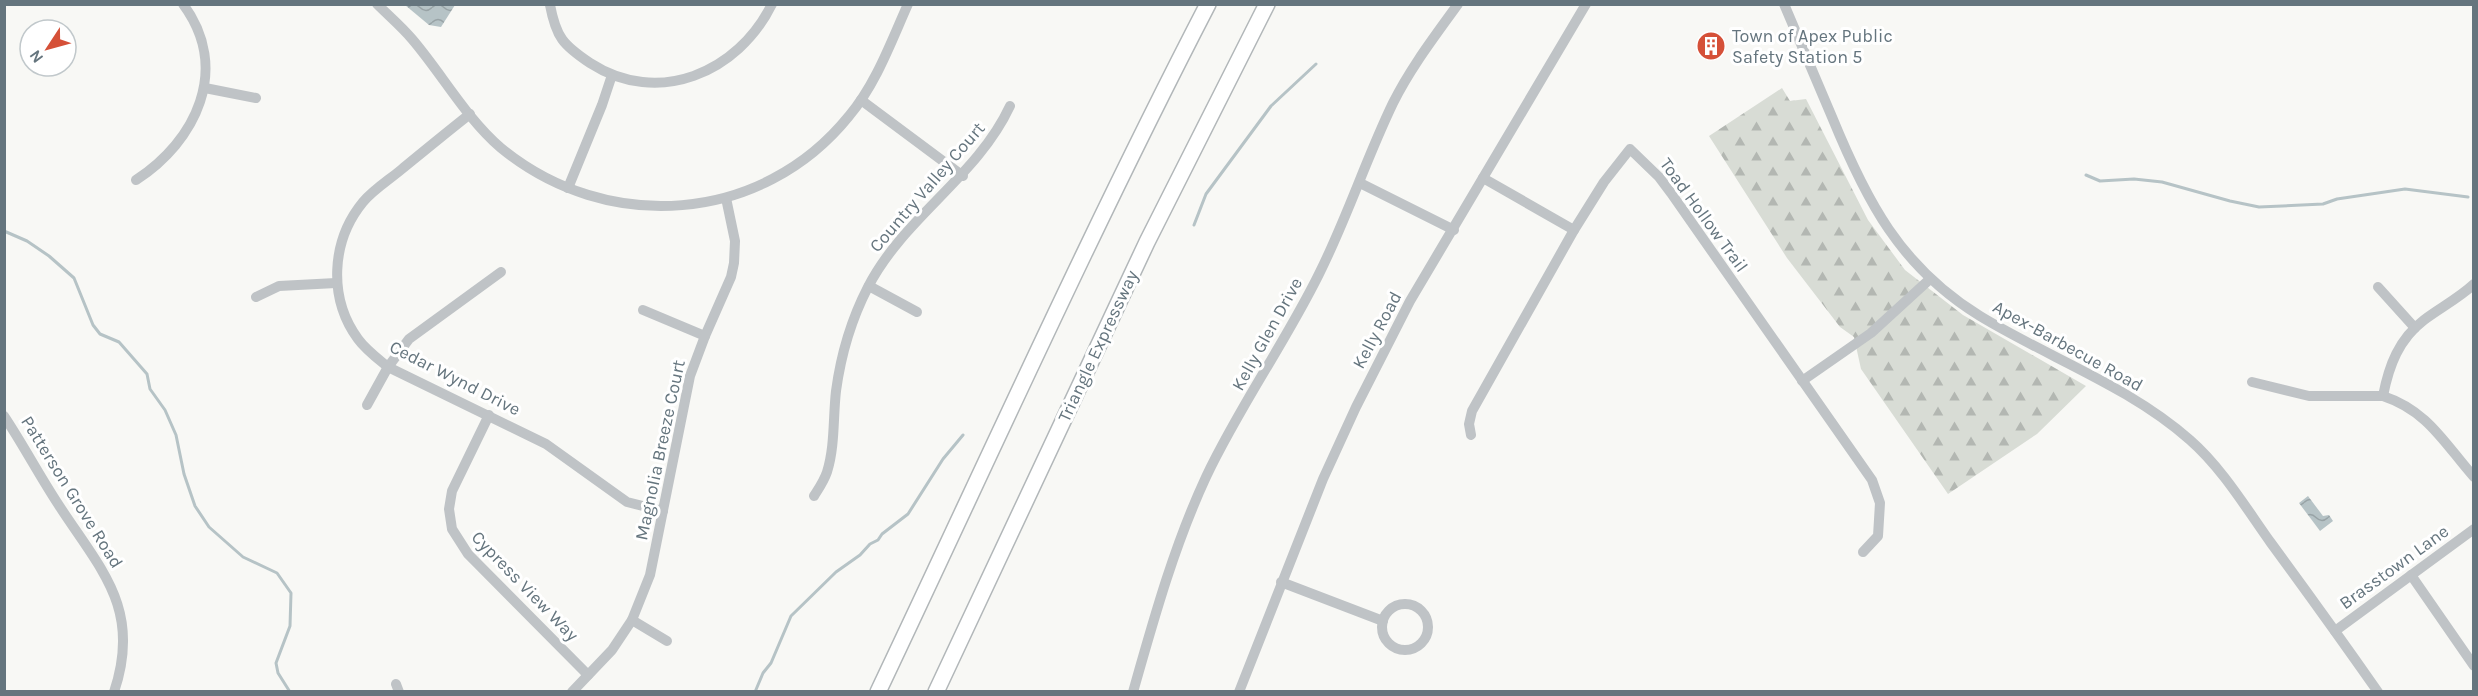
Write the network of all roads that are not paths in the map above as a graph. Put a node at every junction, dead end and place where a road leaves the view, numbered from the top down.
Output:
1 (183, 4) edge
2 (377, 4) edge
3 (772, 4) edge
4 (908, 4) edge
5 (1208, 4) edge
6 (1267, 4) edge
7 (1458, 4) edge
8 (1586, 4) edge
9 (1784, 4) edge
10 (549, 5) edge
11 (612, 75) junction
12 (205, 88) junction
13 (256, 98) dead end
14 (861, 100) junction
15 (1010, 106) dead end
16 (470, 114) junction
17 (963, 176) junction
18 (1483, 178) junction
19 (136, 180) dead end
20 (1360, 183) junction
21 (568, 188) junction
22 (726, 198) junction
23 (1454, 230) junction
24 (1574, 230) junction
25 (501, 272) dead end
26 (1930, 279) junction
27 (336, 282) junction
28 (2474, 284) edge
29 (869, 286) junction
30 (2378, 287) dead end
31 (256, 297) dead end
32 (643, 310) dead end
33 (917, 312) dead end
34 (2415, 328) junction
35 (705, 336) junction
36 (388, 367) junction
37 (1802, 381) junction
38 (2252, 382) dead end
39 (2383, 396) junction
40 (367, 405) dead end
41 (489, 415) junction
42 (4, 416) edge
43 (1470, 435) dead end
44 (2474, 477) edge
45 (814, 496) dead end
46 (663, 511) junction
47 (2474, 529) edge
48 (1863, 552) dead end
49 (2410, 575) junction
50 (1281, 582) junction
51 (632, 620) junction
52 (1383, 621) junction
53 (2335, 631) junction
54 (667, 641) dead end
55 (2474, 666) edge
56 (588, 675) junction
57 (114, 692) edge
58 (572, 692) edge
59 (879, 692) edge
60 (936, 692) edge
61 (1133, 692) edge
62 (1239, 692) edge
63 (2378, 692) edge

1 - 12 street
2 - 16 street
3 - 11 street
4 - 14 street
5 - 59 highway
6 - 60 highway, Triangle Expressway
7 - 20 street, Kelly Glen Drive
8 - 18 street, Kelly Road
9 - 26 street, Apex-Barbecue Road
10 - 11 street
11 - 21 street
12 - 13 street
12 - 19 street
14 - 17 street
14 - 22 street
15 - 17 street, Country Valley Court
16 - 21 street
16 - 27 street, Cedar Wynd Drive
17 - 29 street, Country Valley Court
18 - 23 street, Kelly Road
18 - 24 street
20 - 23 street
20 - 61 street, Kelly Glen Drive
21 - 22 street
22 - 35 street, Magnolia Breeze Court
23 - 50 street, Kelly Road
24 - 37 street, Toad Hollow Trail
24 - 43 street, Toad Hollow Trail
25 - 36 street
26 - 37 street
26 - 53 street, Apex-Barbecue Road
27 - 31 street
27 - 36 street, Cedar Wynd Drive
28 - 34 street
29 - 33 street
29 - 45 street, Country Valley Court
30 - 34 street
32 - 35 street
34 - 39 street
35 - 46 street, Magnolia Breeze Court
36 - 40 street
36 - 41 street, Cedar Wynd Drive
37 - 48 street, Toad Hollow Trail
38 - 39 street
39 - 44 street
41 - 46 street, Cedar Wynd Drive
41 - 56 street, Cypress View Way
42 - 57 street, Patterson Grove Road
46 - 51 street, Magnolia Breeze Court
47 - 49 street, Brasstown Lane
49 - 53 street, Brasstown Lane
49 - 55 street
50 - 52 street
50 - 62 street, Kelly Road
51 - 54 street
51 - 56 street, Magnolia Breeze Court
52 - 52 street
53 - 63 street, Apex-Barbecue Road
56 - 58 street, Magnolia Breeze Court

